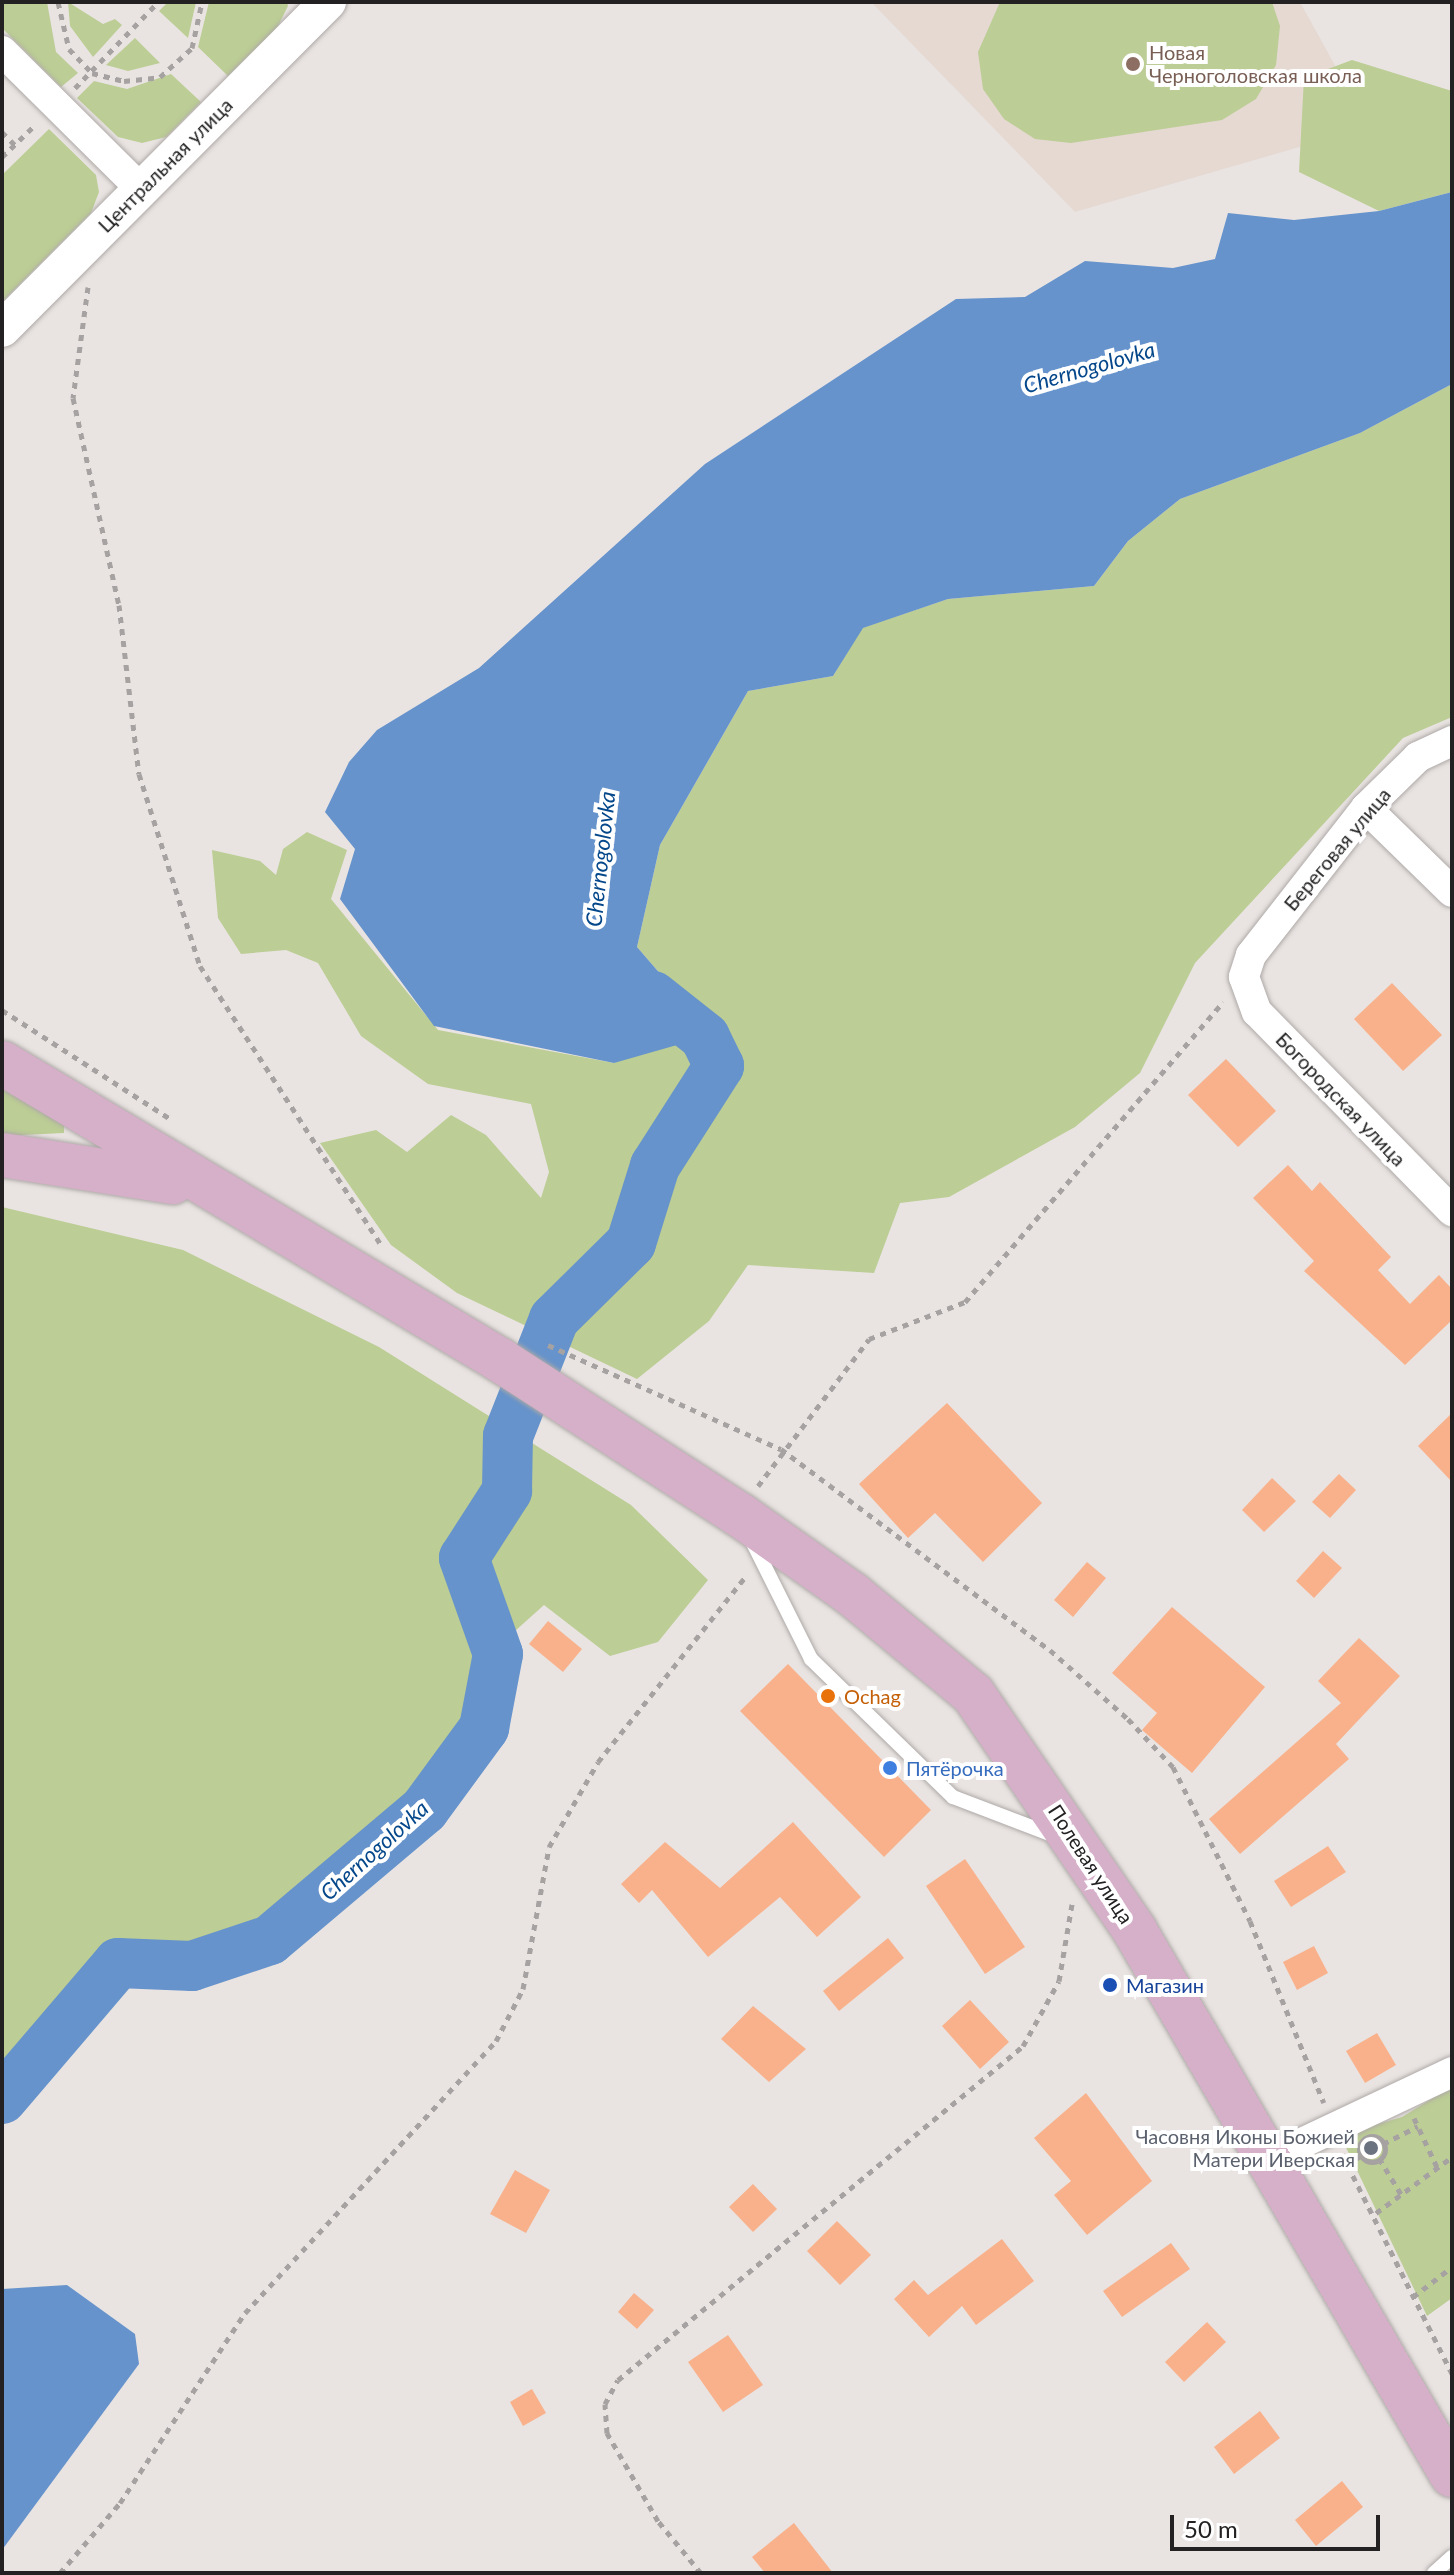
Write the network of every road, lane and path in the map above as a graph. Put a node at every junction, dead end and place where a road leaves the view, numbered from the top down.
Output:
1 (58, 2) edge
2 (158, 2) edge
3 (202, 2) edge
4 (328, 2) edge
5 (2, 51) edge
6 (92, 73) junction
7 (57, 104) junction
8 (2, 132) edge
9 (15, 145) junction
10 (2, 157) edge
11 (141, 189) junction
12 (89, 275) dead end
13 (2, 329) edge
14 (1452, 741) edge
15 (1366, 808) junction
16 (1452, 892) edge
17 (1244, 977) junction
18 (2, 1063) edge
19 (2, 1155) edge
20 (217, 1195) junction
21 (1452, 1211) edge
22 (387, 1254) dead end
23 (740, 1515) junction
24 (761, 1558) junction
25 (1083, 1847) junction
26 (1452, 2072) edge
27 (1403, 2096) junction
28 (1418, 2126) junction
29 (1383, 2144) junction
30 (1362, 2155) junction
31 (1452, 2157) edge
32 (1379, 2158) junction
33 (1264, 2161) junction
34 (1345, 2165) dead end
35 (1437, 2167) junction
36 (1401, 2194) junction
37 (1376, 2213) dead end
38 (1452, 2267) edge
39 (1413, 2297) dead end
40 (1452, 2475) edge
41 (1452, 2557) edge
42 (60, 2573) edge
43 (701, 2573) edge
44 (1434, 2573) edge

1 - 6 path
2 - 6 path
3 - 6 path
4 - 11 street, Центральная улица
5 - 7 street
6 - 7 path
7 - 9 path
7 - 11 street
8 - 9 path
9 - 10 path
11 - 13 street, Центральная улица
12 - 22 path
14 - 15 street, Береговая улица
15 - 16 street
15 - 17 street, Береговая улица
17 - 21 street, Богородская улица
17 - 23 path
18 - 20 main road
19 - 20 main road
20 - 23 main road, Полевая улица
23 - 24 lane
23 - 25 main road, Полевая улица
24 - 25 lane
24 - 42 path
25 - 33 main road, Полевая улица
25 - 43 path
26 - 27 street
27 - 28 path
27 - 33 street
28 - 29 path
28 - 35 path
29 - 30 path
29 - 32 path
30 - 32 path
30 - 34 path
31 - 35 path
32 - 36 path
33 - 40 main road, Полевая улица
35 - 36 path
36 - 37 path
38 - 39 path
41 - 44 lane

